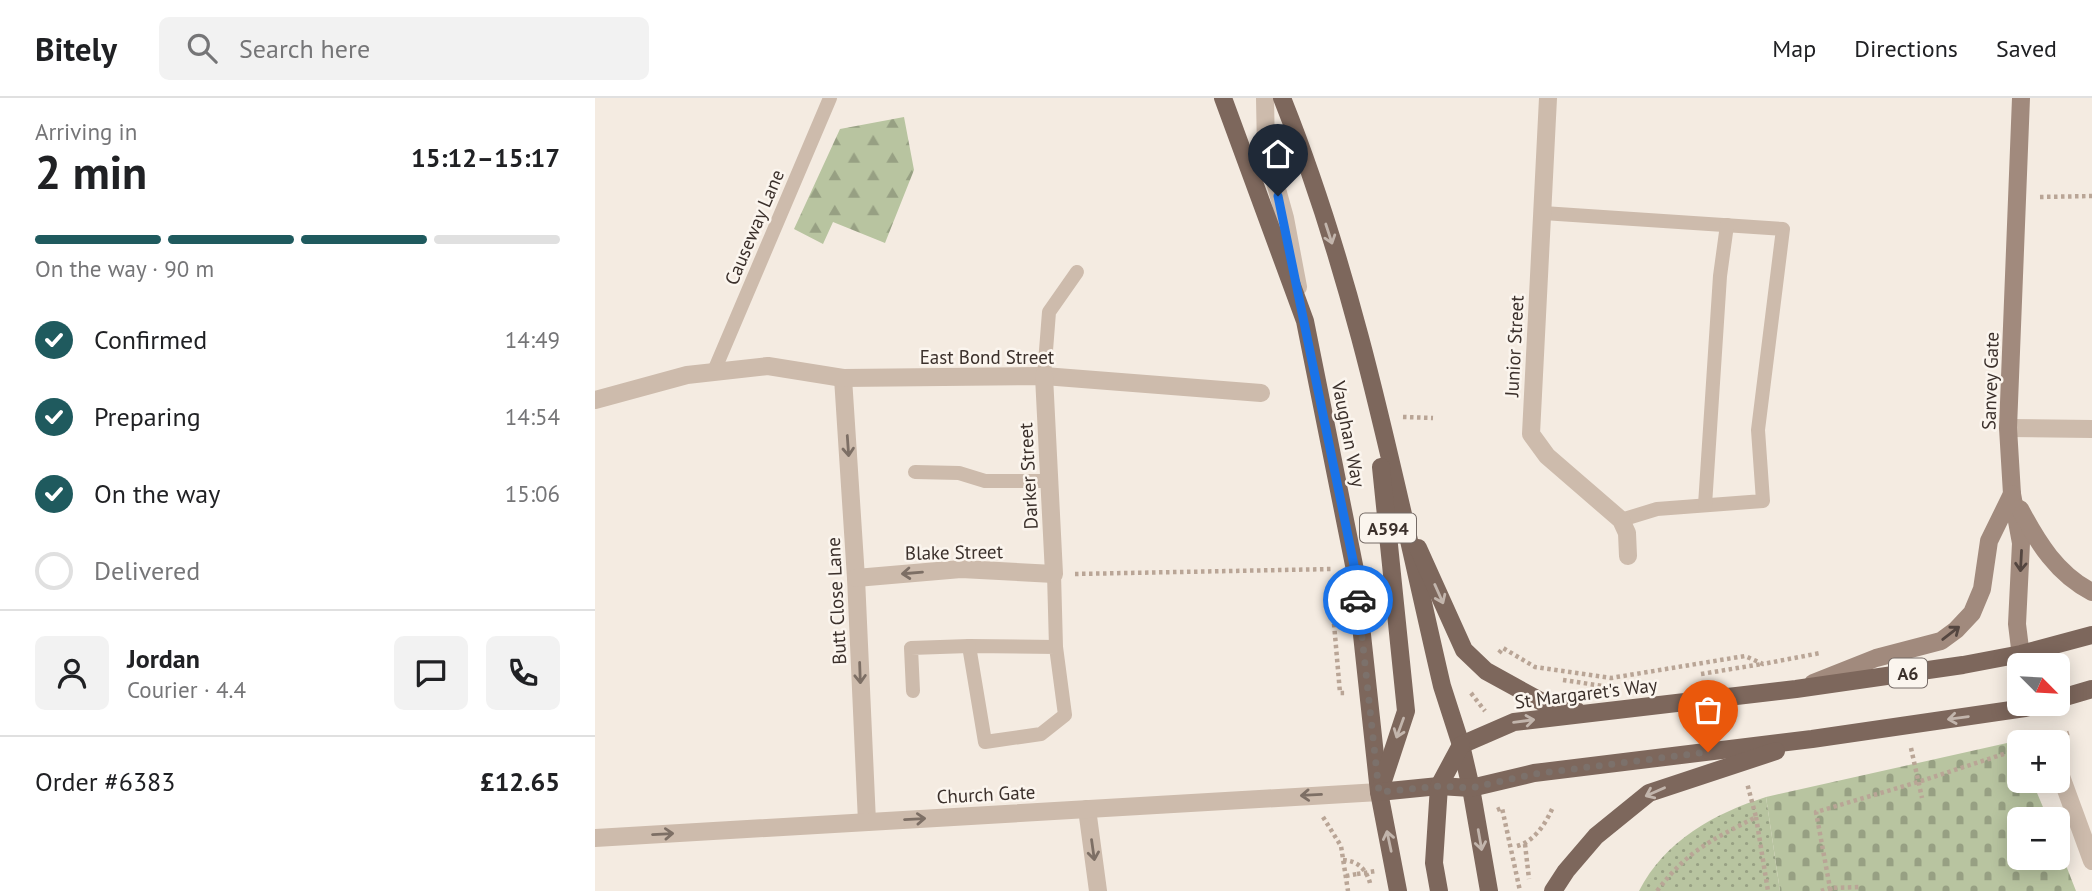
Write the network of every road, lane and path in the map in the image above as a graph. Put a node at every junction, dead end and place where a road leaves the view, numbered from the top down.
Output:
1 (830, 98) edge
2 (1223, 98) edge
3 (1265, 98) edge
4 (1282, 98) edge
5 (1548, 98) edge
6 (2021, 98) edge
7 (2092, 196) edge
8 (2017, 201) junction
9 (1542, 213) junction
10 (1727, 225) junction
11 (1077, 272) dead end
12 (1305, 321) junction
13 (714, 371) junction
14 (1044, 376) junction
15 (843, 378) junction
16 (1261, 393) dead end
17 (1373, 394) junction
18 (595, 400) edge
19 (2008, 428) junction
20 (2092, 429) edge
21 (915, 472) dead end
22 (1050, 481) junction
23 (2012, 494) junction
24 (1705, 505) junction
25 (1401, 509) junction
26 (1621, 520) junction
27 (1326, 555) dead end
28 (1628, 556) dead end
29 (1329, 569) junction
30 (1355, 570) junction
31 (1053, 574) junction
32 (856, 578) junction
33 (1330, 583) dead end
34 (2092, 592) edge
35 (2092, 635) edge
36 (969, 646) junction
37 (1056, 647) junction
38 (1831, 650) dead end
39 (2020, 653) edge
40 (2039, 653) edge
41 (2007, 661) edge
42 (1486, 671) junction
43 (1560, 680) dead end
44 (1612, 687) dead end
45 (1796, 689) junction
46 (2092, 689) edge
47 (913, 691) dead end
48 (1369, 691) junction
49 (2070, 695) edge
50 (2007, 709) edge
51 (1592, 713) junction
52 (1906, 725) junction
53 (1812, 738) junction
54 (1461, 745) junction
55 (2007, 753) edge
56 (1742, 762) junction
57 (1918, 782) junction
58 (1439, 786) junction
59 (1471, 788) junction
60 (1379, 792) junction
61 (2067, 793) edge
62 (1311, 795) junction
63 (1922, 798) dead end
64 (1553, 807) dead end
65 (1087, 809) junction
66 (1756, 817) junction
67 (866, 822) junction
68 (595, 838) edge
69 (1525, 844) junction
70 (1517, 846) dead end
71 (1343, 860) junction
72 (2092, 861) edge
73 (1376, 871) dead end
74 (1346, 876) junction
75 (1529, 878) dead end
76 (1370, 881) dead end
77 (1860, 887) dead end
78 (1830, 889) edge
79 (1098, 891) edge
80 (1348, 891) edge
81 (1398, 891) edge
82 (1439, 891) edge
83 (1489, 891) edge
84 (1553, 891) edge
85 (1657, 891) edge
86 (1767, 891) edge
87 (1821, 891) edge

1 - 13 lane, Causeway Lane
2 - 12 main road, Vaughan Way / A594
3 - 12 street
4 -> 17 main road, Vaughan Way / A594
5 - 9 street, Junior Street
6 - 8 street, Sanvey Gate
7 - 8 path
8 - 19 street, Sanvey Gate
9 - 10 lane
9 - 26 street, Junior Street
10 - 24 lane
10 - 24 lane
11 - 14 lane
12 - 30 main road, Vaughan Way / A594
13 - 15 street, East Bond Street
13 - 18 street, East Bond Street
14 - 15 street, East Bond Street
14 - 16 street, East Bond Street
14 - 22 street, Darker Street
15 -> 32 street, Butt Close Lane
17 - 25 main road, Vaughan Way / A594
17 -> 60 main road, A594
19 - 20 street
19 - 23 street, Sanvey Gate
21 - 22 lane
22 - 31 street, Darker Street
23 - 34 street
23 -> 39 street, Sanvey Gate
45 -> 23 street
24 - 26 lane
25 -> 42 main road
25 - 54 main road, Vaughan Way / A594
26 - 28 street
27 - 29 path
29 - 30 path
29 - 31 path
30 - 48 main road, Vaughan Way / A594
31 -> 32 street, Blake Street
31 - 37 lane
32 -> 67 street, Butt Close Lane
33 - 48 path
35 - 40 main road, St Margaret's Way / A6
36 - 37 lane
36 - 37 lane
36 - 47 lane
38 - 42 path
41 - 45 main road, St Margaret's Way / A6
42 - 51 main road
43 - 44 path
45 - 51 main road, St Margaret's Way / A6
46 - 49 main road
48 - 60 main road, Vaughan Way / A594
50 -> 52 main road
54 -> 51 main road, St Margaret's Way / A6
52 - 53 main road
52 - 57 path
53 - 56 main road
53 - 59 main road
54 - 58 main road
54 - 59 main road, A594
55 - 57 path
56 - 66 path
56 -> 84 main road
57 - 63 path
57 - 78 path
58 - 59 main road
58 - 60 main road
58 - 82 main road
59 -> 83 main road, A594
60 -> 62 street, Church Gate
81 -> 60 main road, A594
61 - 72 street
62 - 65 street, Church Gate
62 - 71 path
64 - 69 path
67 -> 65 street, Church Gate
65 -> 79 street
66 - 85 path
66 - 86 path
68 -> 67 street, Church Gate
69 - 70 path
69 - 75 path
71 - 74 path
71 - 76 path
73 - 74 path, bridge
74 - 80 path
77 - 78 path
78 - 87 path

